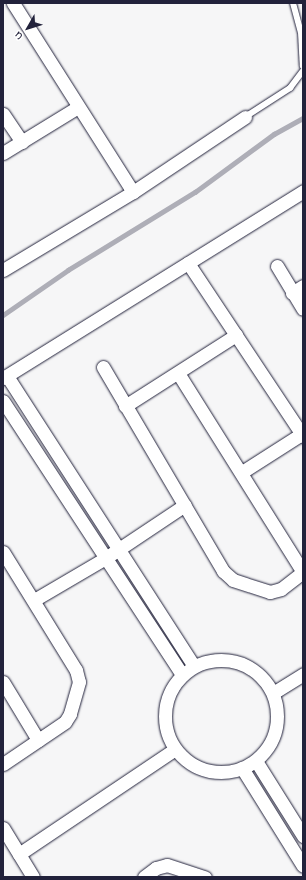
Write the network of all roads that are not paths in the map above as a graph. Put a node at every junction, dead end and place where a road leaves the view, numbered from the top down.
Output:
1 (13, 3) edge
2 (293, 3) edge
3 (303, 66) edge
4 (303, 71) edge
5 (78, 107) junction
6 (3, 114) edge
7 (245, 117) joint
8 (22, 142) junction
9 (3, 153) edge
10 (303, 191) edge
11 (133, 192) junction
12 (188, 263) junction
13 (277, 266) dead end
14 (3, 270) edge
15 (298, 290) edge
16 (303, 309) edge
17 (236, 335) junction
18 (103, 367) dead end
19 (178, 373) junction
20 (5, 377) edge
21 (3, 401) edge
22 (125, 406) junction
23 (302, 434) edge
24 (242, 472) junction
25 (185, 505) junction
26 (119, 549) junction
27 (3, 552) edge
28 (104, 559) junction
29 (303, 572) edge
30 (34, 600) junction
31 (194, 666) junction
32 (303, 674) edge
33 (182, 675) junction
34 (3, 682) edge
35 (273, 693) junction
36 (38, 740) junction
37 (176, 749) junction
38 (256, 761) junction
39 (3, 764) edge
40 (242, 768) junction
41 (3, 828) edge
42 (303, 836) edge
43 (19, 854) junction
44 (303, 866) edge
45 (33, 877) edge
46 (144, 877) edge
47 (205, 877) edge

1 - 5 street
2 - 3 lane
4 - 7 lane
5 - 8 street
5 - 11 street
6 - 8 street
7 - 11 street
8 - 9 street
10 - 12 street
11 - 14 street
12 - 17 street
12 - 20 street
13 - 15 street
15 - 16 street
17 - 19 street
17 - 23 street
18 - 22 street
19 - 22 street
19 - 24 street
20 - 26 street
21 - 28 street
22 - 25 street
23 - 24 street
24 - 29 street
25 - 26 street
25 - 29 street
26 - 28 street
26 - 31 street
27 - 30 street
28 - 30 street
28 - 33 street
30 - 36 street
31 - 33 street
31 - 35 street
32 - 35 street
33 - 37 street
34 - 36 street
35 - 38 street
36 - 39 street
37 - 40 street
37 - 43 street
38 - 40 street
38 - 42 street
40 - 44 street
41 - 43 street
43 - 45 street
46 - 47 street

